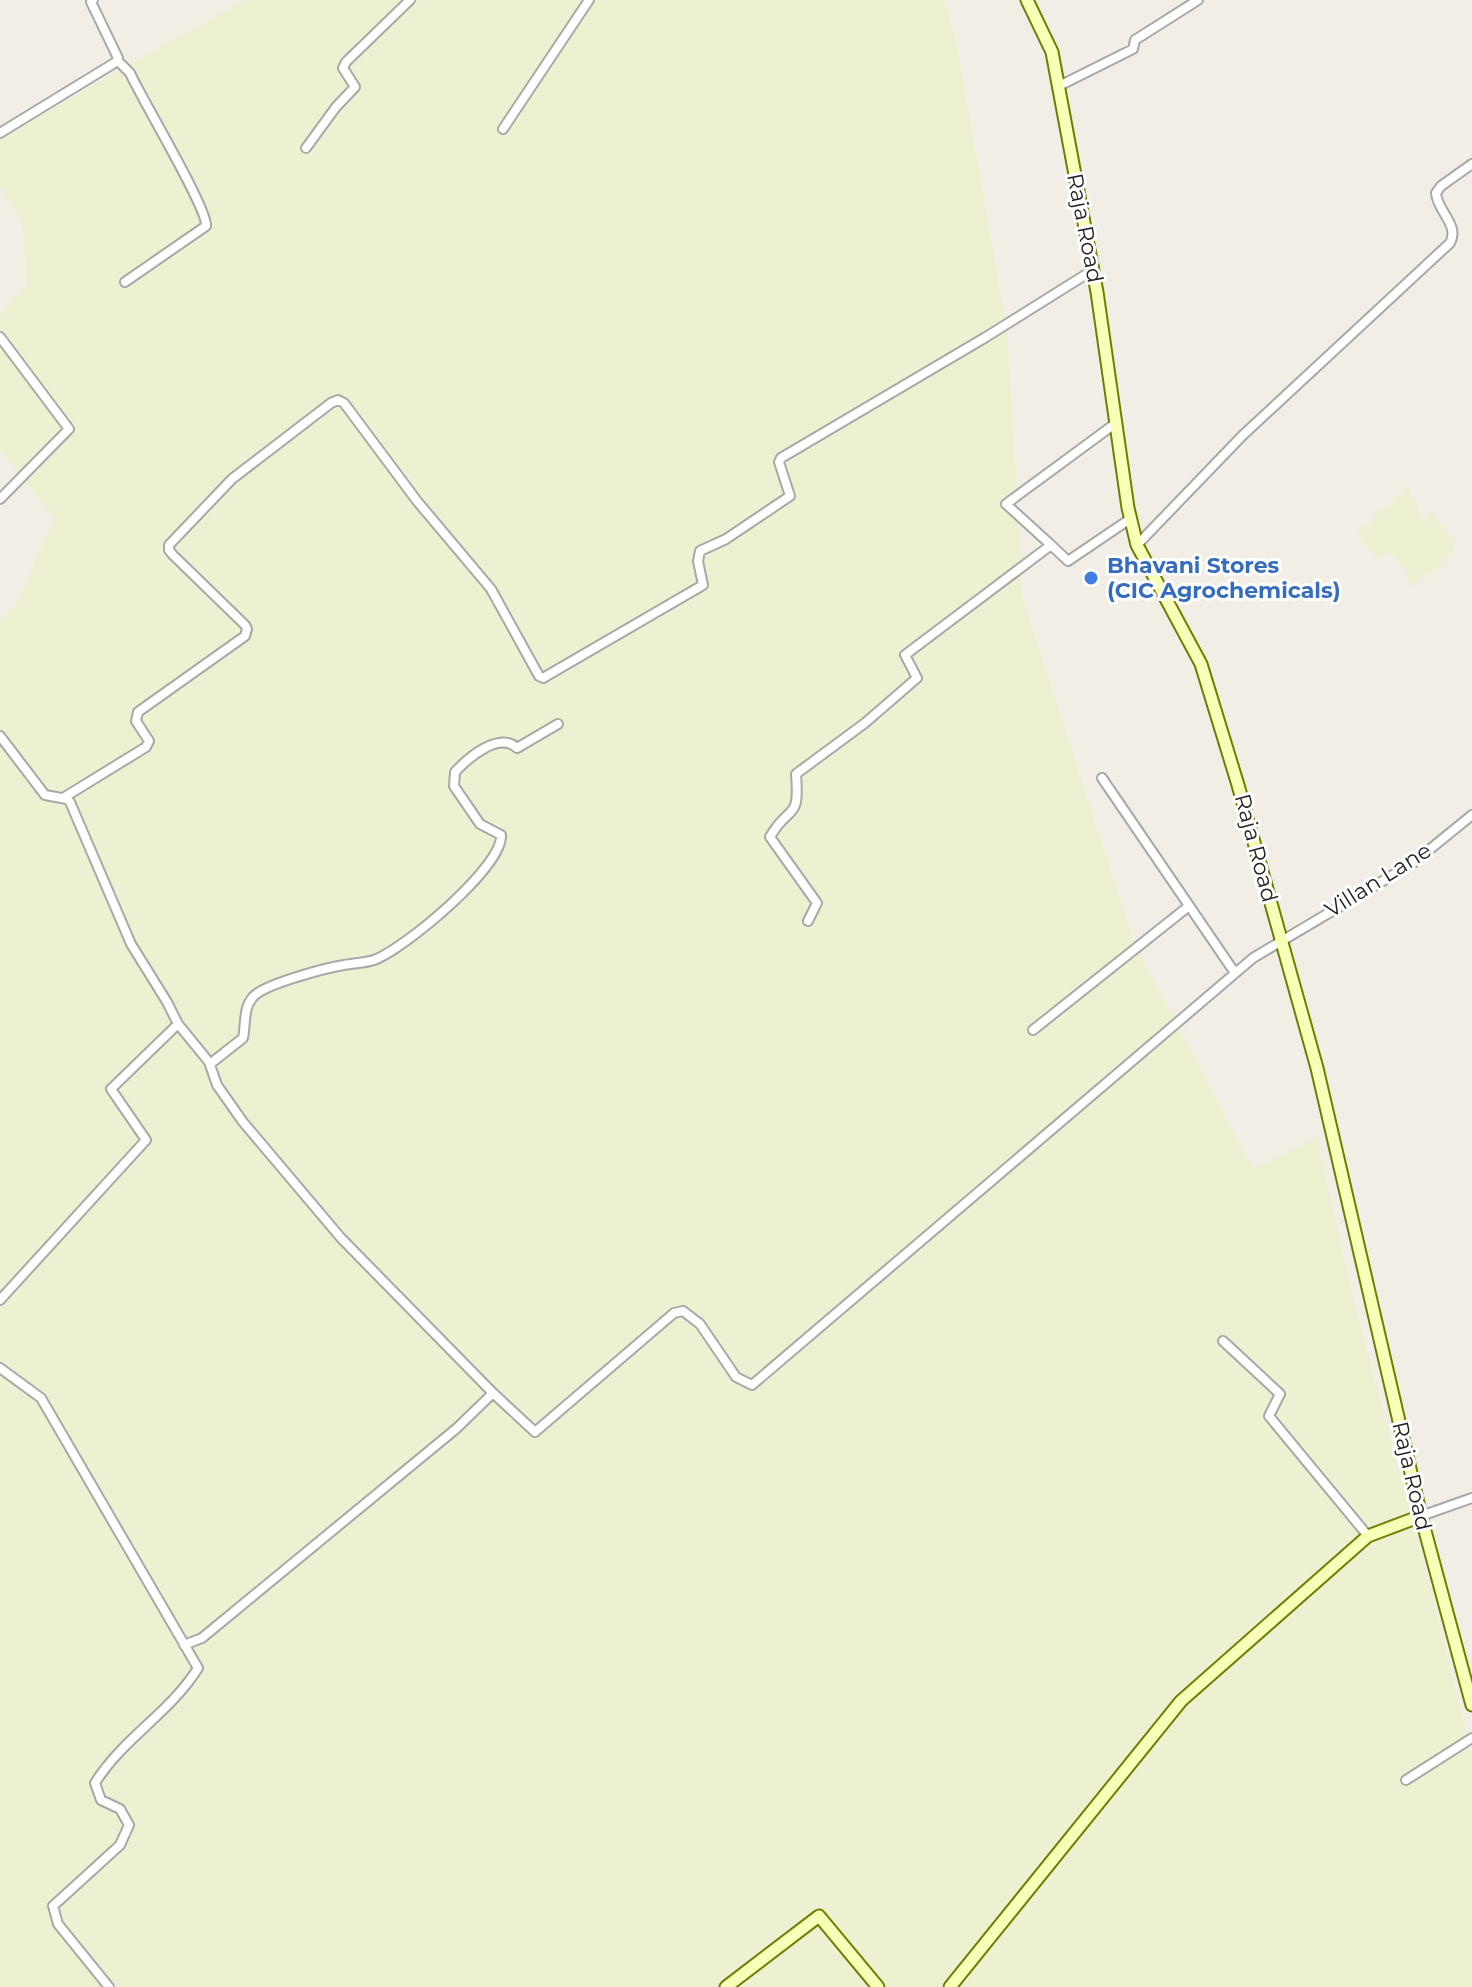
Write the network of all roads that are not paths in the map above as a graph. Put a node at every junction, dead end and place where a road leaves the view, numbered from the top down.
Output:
1 (93, 0) edge
2 (410, 0) edge
3 (589, 0) edge
4 (1027, 0) edge
5 (1198, 0) edge
6 (117, 60) junction
7 (1059, 86) junction
8 (503, 129) dead end
9 (0, 133) edge
10 (306, 148) dead end
11 (1472, 164) edge
12 (1093, 270) junction
13 (125, 282) dead end
14 (0, 337) edge
15 (1116, 423) junction
16 (0, 499) edge
17 (1130, 519) junction
18 (1051, 545) junction
19 (1137, 545) junction
20 (558, 724) dead end
21 (0, 736) edge
22 (1102, 778) dead end
23 (63, 798) junction
24 (1472, 815) edge
25 (1189, 906) junction
26 (808, 921) dead end
27 (1281, 940) junction
28 (1235, 973) junction
29 (178, 1024) junction
30 (1033, 1030) dead end
31 (210, 1064) junction
32 (0, 1300) edge
33 (1223, 1341) dead end
34 (0, 1368) edge
35 (493, 1393) junction
36 (1472, 1498) edge
37 (1421, 1516) junction
38 (1368, 1536) junction
39 (184, 1645) junction
40 (1472, 1705) edge
41 (1472, 1738) edge
42 (1406, 1780) dead end
43 (109, 1987) edge
44 (726, 1987) edge
45 (878, 1987) edge
46 (950, 1987) edge

1 - 6 street
2 - 10 street
3 - 8 street
4 - 7 street, Raja Road
5 - 7 street
6 - 9 street
6 - 13 street
7 - 12 street, Raja Road
11 - 19 street
12 - 15 street, Raja Road
12 - 23 street
14 - 16 street
15 - 17 street, Raja Road
15 - 18 street
17 - 18 street
17 - 19 street, Raja Road
18 - 26 street
19 - 27 street, Raja Road
20 - 31 street
21 - 23 street
22 - 25 street
23 - 29 street
24 - 27 street, Villan Lane
25 - 28 street
25 - 30 street
27 - 28 street, Villan Lane
27 - 37 street, Raja Road
28 - 35 street, Villan Lane
29 - 31 street
29 - 32 street
31 - 35 street
33 - 38 street
34 - 39 street
35 - 39 street
36 - 37 street
37 - 38 street
37 - 40 street, Raja Road
38 - 46 street
39 - 43 street
41 - 42 street
44 - 45 street

